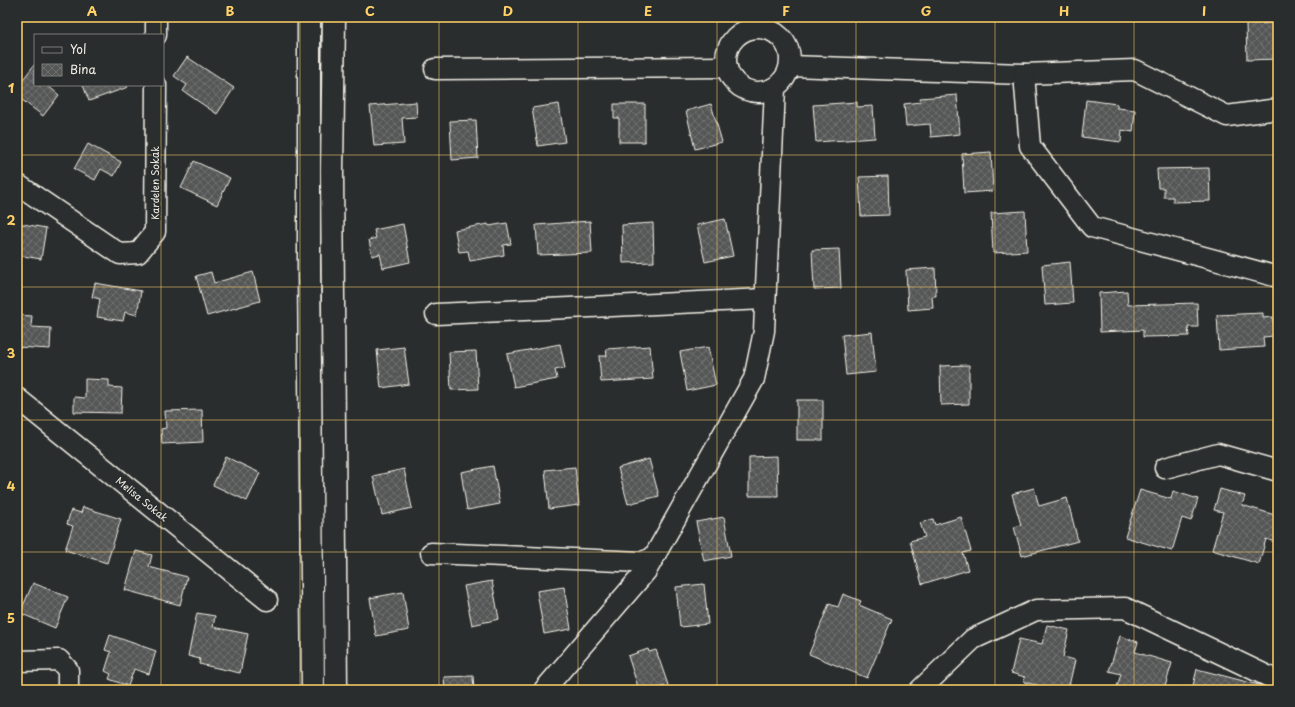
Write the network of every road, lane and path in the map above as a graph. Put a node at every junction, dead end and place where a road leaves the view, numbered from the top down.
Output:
1 (156, 17) edge
2 (309, 17) edge
3 (334, 17) edge
4 (759, 22) edge
5 (156, 34) edge
6 (790, 66) junction
7 (727, 67) junction
8 (435, 69) dead end
9 (1024, 74) junction
10 (156, 86) edge
11 (775, 88) junction
12 (1278, 109) edge
13 (17, 184) edge
14 (1278, 277) edge
15 (765, 299) junction
16 (436, 314) dead end
17 (17, 398) edge
18 (1165, 468) dead end
19 (1278, 471) edge
20 (431, 553) dead end
21 (653, 558) junction
22 (267, 600) dead end
23 (17, 661) edge
24 (1278, 681) edge
25 (68, 690) edge
26 (314, 690) edge
27 (336, 690) edge
28 (544, 690) edge
29 (920, 690) edge

1 - 5 street
2 - 26 main road
3 - 27 main road
4 - 6 street
4 - 7 street
6 - 9 street
6 - 11 street
7 - 8 street
7 - 11 street
9 - 12 street
9 - 14 street
10 - 13 street, Kardelen Sokak
11 - 15 street
15 - 16 street
15 - 21 street
17 - 22 street, Melisa Sokak
18 - 19 street
20 - 21 street
21 - 28 street
23 - 25 street
24 - 29 street

